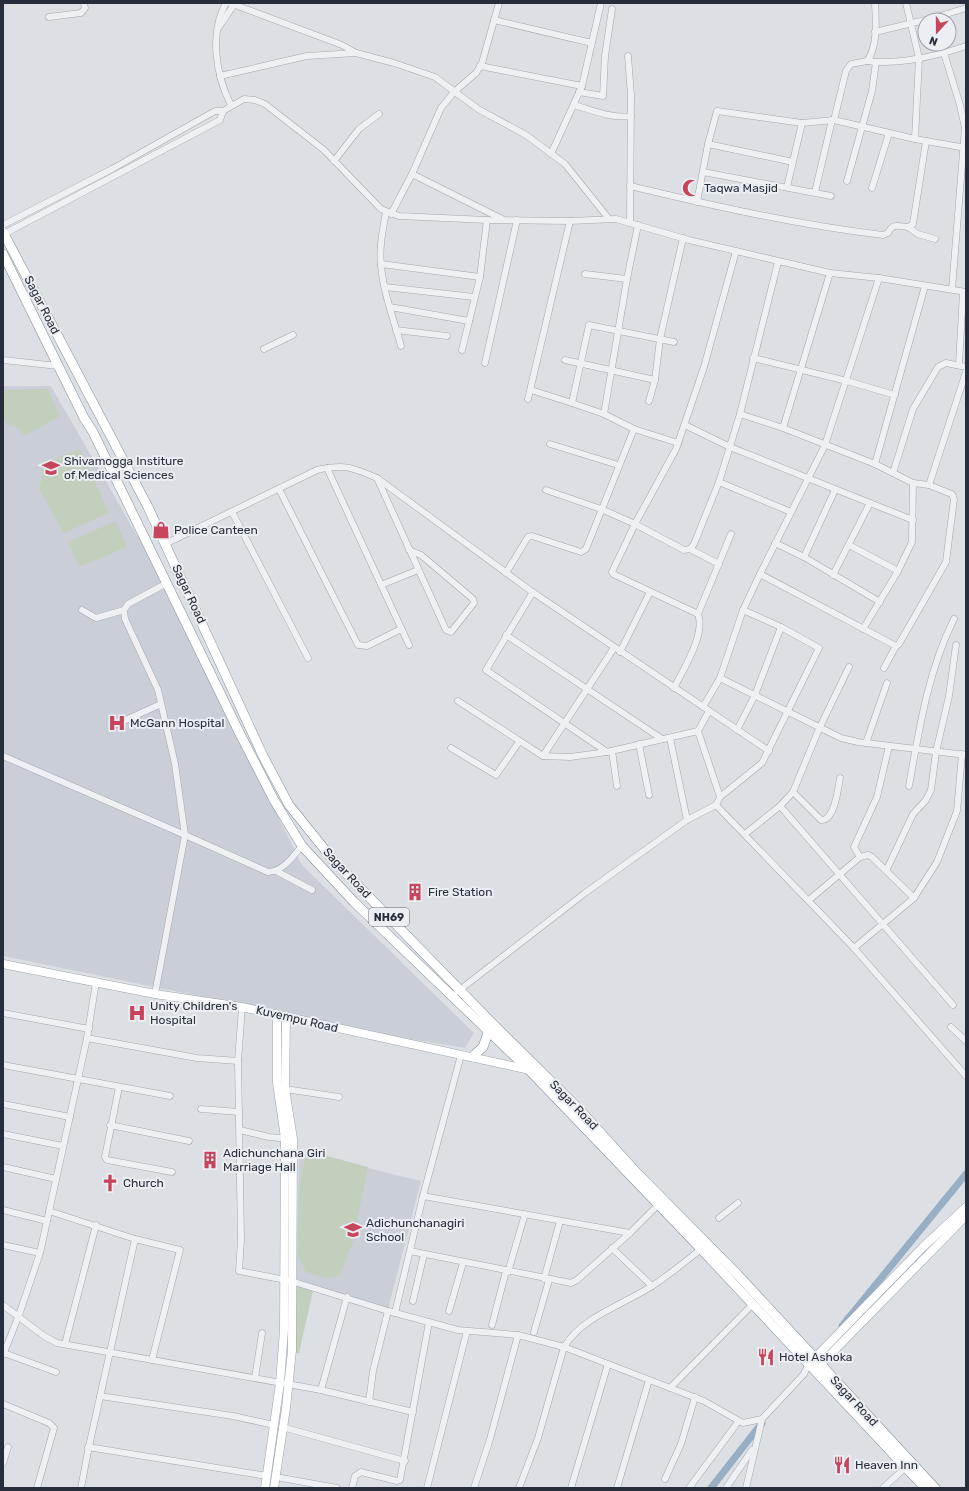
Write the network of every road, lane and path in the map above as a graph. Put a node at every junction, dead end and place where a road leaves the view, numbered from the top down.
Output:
1 (84, 3) edge
2 (226, 3) edge
3 (499, 3) edge
4 (601, 3) edge
5 (875, 3) edge
6 (906, 3) edge
7 (233, 4) edge
8 (966, 8) edge
9 (612, 9) dead end
10 (953, 12) edge
11 (48, 17) dead end
12 (494, 20) junction
13 (917, 23) edge
14 (912, 25) junction
15 (219, 27) junction
16 (875, 32) junction
17 (592, 43) junction
18 (966, 46) edge
19 (356, 53) junction
20 (944, 53) junction
21 (628, 56) dead end
22 (919, 58) junction
23 (867, 61) junction
24 (876, 62) junction
25 (480, 66) junction
26 (220, 76) junction
27 (582, 86) junction
28 (454, 92) junction
29 (579, 92) junction
30 (231, 105) junction
31 (574, 105) junction
32 (223, 111) junction
33 (379, 114) dead end
34 (631, 116) junction
35 (833, 120) junction
36 (802, 123) junction
37 (863, 126) junction
38 (888, 133) junction
39 (915, 139) junction
40 (926, 141) junction
41 (708, 144) junction
42 (965, 147) edge
43 (551, 154) junction
44 (334, 161) junction
45 (793, 162) junction
46 (703, 172) junction
47 (412, 174) junction
48 (847, 182) dead end
49 (630, 186) junction
50 (787, 187) junction
51 (872, 188) dead end
52 (815, 192) junction
53 (831, 196) dead end
54 (697, 202) junction
55 (389, 213) junction
56 (610, 219) junction
57 (487, 220) junction
58 (503, 220) junction
59 (517, 220) junction
60 (570, 221) junction
61 (630, 223) junction
62 (638, 225) junction
63 (908, 227) junction
64 (3, 230) edge
65 (683, 238) junction
66 (935, 238) dead end
67 (736, 251) junction
68 (3, 254) edge
69 (778, 262) junction
70 (381, 264) junction
71 (830, 273) junction
72 (585, 274) dead end
73 (480, 277) junction
74 (879, 278) junction
75 (627, 279) junction
76 (925, 286) junction
77 (385, 287) junction
78 (952, 289) junction
79 (965, 292) edge
80 (474, 297) junction
81 (390, 307) junction
82 (469, 321) junction
83 (396, 330) junction
84 (619, 330) junction
85 (293, 335) dead end
86 (447, 336) dead end
87 (660, 339) junction
88 (674, 342) dead end
89 (401, 346) dead end
90 (264, 349) dead end
91 (462, 350) dead end
92 (753, 358) junction
93 (3, 360) edge
94 (565, 360) dead end
95 (485, 363) dead end
96 (580, 363) junction
97 (959, 365) junction
98 (58, 366) junction
99 (966, 367) edge
100 (612, 370) junction
101 (800, 370) junction
102 (966, 372) edge
103 (655, 380) junction
104 (847, 381) junction
105 (531, 390) junction
106 (895, 396) junction
107 (528, 399) dead end
108 (649, 401) dead end
109 (572, 403) junction
110 (604, 414) junction
111 (740, 414) junction
112 (685, 425) junction
113 (783, 428) junction
114 (634, 429) junction
115 (678, 443) junction
116 (550, 444) dead end
117 (825, 445) junction
118 (730, 447) junction
119 (875, 464) junction
120 (618, 465) junction
121 (327, 468) junction
122 (893, 473) junction
123 (377, 478) junction
124 (809, 478) junction
125 (719, 482) junction
126 (913, 482) junction
127 (929, 485) junction
128 (280, 489) junction
129 (546, 490) dead end
130 (835, 490) junction
131 (870, 503) junction
132 (601, 509) junction
133 (232, 512) junction
134 (791, 512) junction
135 (913, 520) junction
136 (635, 524) junction
137 (732, 534) dead end
138 (775, 543) junction
139 (165, 544) junction
140 (849, 545) junction
141 (690, 549) junction
142 (409, 550) junction
143 (804, 557) junction
144 (719, 564) junction
145 (418, 570) junction
146 (898, 571) junction
147 (506, 573) junction
148 (760, 574) junction
149 (834, 575) junction
150 (167, 583) junction
151 (381, 585) junction
152 (533, 592) junction
153 (650, 592) junction
154 (880, 602) junction
155 (82, 610) dead end
156 (124, 610) junction
157 (743, 610) junction
158 (698, 614) junction
159 (954, 619) dead end
160 (781, 627) junction
161 (401, 629) junction
162 (863, 629) junction
163 (506, 635) junction
164 (409, 645) dead end
165 (956, 645) dead end
166 (896, 646) junction
167 (614, 648) junction
168 (620, 652) junction
169 (308, 658) dead end
170 (849, 667) dead end
171 (884, 668) dead end
172 (720, 678) junction
173 (887, 683) dead end
174 (674, 688) junction
175 (586, 689) junction
176 (755, 696) junction
177 (458, 701) dead end
178 (161, 704) junction
179 (703, 707) junction
180 (709, 711) junction
181 (789, 712) junction
182 (564, 722) junction
183 (117, 724) dead end
184 (819, 729) junction
185 (737, 730) junction
186 (698, 731) junction
187 (670, 738) junction
188 (662, 739) junction
189 (519, 742) junction
190 (866, 742) junction
191 (639, 744) junction
192 (889, 746) junction
193 (451, 748) dead end
194 (916, 748) junction
195 (610, 751) junction
196 (769, 751) junction
197 (936, 752) junction
198 (964, 755) edge
199 (3, 756) edge
200 (543, 756) junction
201 (840, 778) dead end
202 (617, 786) dead end
203 (909, 786) dead end
204 (793, 792) junction
205 (649, 795) dead end
206 (720, 797) junction
207 (716, 805) junction
208 (780, 806) junction
209 (687, 820) junction
210 (744, 834) junction
211 (185, 835) junction
212 (302, 846) junction
213 (860, 857) junction
214 (887, 869) junction
215 (276, 872) junction
216 (839, 874) junction
217 (312, 890) dead end
218 (914, 898) junction
219 (809, 900) junction
220 (883, 925) junction
221 (854, 948) junction
222 (3, 964) edge
223 (96, 982) junction
224 (459, 990) junction
225 (155, 994) junction
226 (452, 996) junction
227 (953, 1006) dead end
228 (242, 1007) junction
229 (3, 1013) edge
230 (277, 1015) junction
231 (286, 1017) junction
232 (951, 1027) dead end
233 (89, 1029) junction
234 (488, 1033) junction
235 (87, 1038) junction
236 (966, 1041) edge
237 (461, 1055) junction
238 (472, 1058) junction
239 (238, 1061) junction
240 (3, 1065) edge
241 (529, 1070) junction
242 (541, 1071) junction
243 (966, 1076) edge
244 (78, 1079) junction
245 (119, 1087) junction
246 (285, 1089) junction
247 (170, 1096) dead end
248 (339, 1097) dead end
249 (3, 1104) edge
250 (201, 1109) dead end
251 (239, 1112) junction
252 (70, 1117) junction
253 (110, 1125) junction
254 (240, 1130) junction
255 (3, 1134) edge
256 (289, 1139) junction
257 (189, 1141) dead end
258 (63, 1146) junction
259 (3, 1167) edge
260 (172, 1172) dead end
261 (56, 1178) junction
262 (423, 1196) junction
263 (738, 1203) dead end
264 (658, 1205) junction
265 (966, 1207) edge
266 (3, 1210) edge
267 (49, 1211) junction
268 (526, 1214) junction
269 (966, 1216) edge
270 (719, 1218) dead end
271 (47, 1220) junction
272 (560, 1220) junction
273 (96, 1225) junction
274 (630, 1233) junction
275 (135, 1239) junction
276 (3, 1245) edge
277 (612, 1248) junction
278 (701, 1249) junction
279 (410, 1251) junction
280 (40, 1253) junction
281 (424, 1254) junction
282 (463, 1263) junction
283 (507, 1271) junction
284 (546, 1279) junction
285 (287, 1280) junction
286 (652, 1286) junction
287 (347, 1297) junction
288 (413, 1301) dead end
289 (753, 1304) junction
290 (3, 1305) edge
291 (388, 1311) junction
292 (449, 1311) dead end
293 (395, 1313) junction
294 (19, 1315) junction
295 (429, 1322) junction
296 (492, 1325) dead end
297 (467, 1332) junction
298 (534, 1332) dead end
299 (262, 1333) dead end
300 (518, 1335) junction
301 (65, 1344) junction
302 (564, 1347) junction
303 (110, 1352) junction
304 (3, 1354) edge
305 (152, 1360) junction
306 (608, 1364) junction
307 (814, 1365) junction
308 (56, 1372) dead end
309 (254, 1378) junction
310 (649, 1380) junction
311 (284, 1383) junction
312 (670, 1388) junction
313 (321, 1390) junction
314 (100, 1396) junction
315 (694, 1397) junction
316 (369, 1402) junction
317 (3, 1404) edge
318 (413, 1412) junction
319 (762, 1418) junction
320 (738, 1422) junction
321 (278, 1426) junction
322 (8, 1447) dead end
323 (88, 1447) junction
324 (754, 1447) junction
325 (405, 1461) junction
326 (3, 1463) edge
327 (905, 1468) junction
328 (271, 1477) junction
329 (666, 1479) dead end
330 (37, 1488) edge
331 (81, 1488) edge
332 (265, 1488) edge
333 (274, 1488) edge
334 (337, 1488) edge
335 (352, 1488) edge
336 (427, 1488) edge
337 (474, 1488) edge
338 (519, 1488) edge
339 (571, 1488) edge
340 (617, 1488) edge
341 (689, 1488) edge
342 (726, 1488) edge
343 (746, 1488) edge
344 (882, 1488) edge
345 (925, 1488) edge
346 (935, 1488) edge

1 - 11 street
2 - 15 street
3 - 12 street
4 - 17 street
5 - 16 street
6 - 14 street
7 - 15 street
7 - 19 street
8 - 10 street
9 - 29 street
12 - 17 street
12 - 25 street
13 - 14 street
14 - 16 street
14 - 22 street
15 - 26 street
16 - 23 street
17 - 27 street
18 - 20 street
19 - 26 street
19 - 28 street
20 - 22 street
20 - 42 street
21 - 34 street
22 - 24 street
22 - 39 street
23 - 24 street
23 - 35 street
24 - 37 street
25 - 27 street
25 - 28 street
26 - 30 street
27 - 29 street
28 - 43 street
28 - 47 street
29 - 31 street
30 - 32 street
30 - 44 street
31 - 34 street
31 - 43 street
32 - 64 street
32 - 64 street
33 - 44 street
34 - 49 street
35 - 36 street
35 - 37 street
35 - 52 street
36 - 41 street
36 - 45 street
37 - 38 street
37 - 48 street
38 - 39 street
38 - 51 street
39 - 40 street
40 - 42 street
40 - 63 street
41 - 45 street
41 - 46 street
42 - 78 street
43 - 56 street
44 - 55 street
45 - 50 street
46 - 50 street
46 - 54 street
47 - 55 street
47 - 58 street
49 - 54 street
49 - 61 street
50 - 52 street
52 - 53 street
54 - 63 street
55 - 57 street
55 - 70 street
56 - 60 street
56 - 61 street
57 - 58 street
57 - 73 street
58 - 59 street
59 - 60 street
59 - 95 street
60 - 105 street
61 - 62 street
62 - 65 street
62 - 75 street
63 - 66 street
64 - 139 highway, Sagar Road / NH69
65 - 67 street
65 - 87 street
67 - 69 street
67 - 112 street
68 - 98 highway, Sagar Road / NH69
69 - 71 street
69 - 92 street
70 - 73 street
70 - 77 street
71 - 74 street
71 - 101 street
72 - 75 street
73 - 80 street
74 - 76 street
74 - 104 street
75 - 84 street
76 - 78 street
76 - 106 street
77 - 80 street
77 - 81 street
78 - 79 street
79 - 97 street
80 - 82 street
81 - 82 street
81 - 83 street
82 - 91 street
83 - 86 street
83 - 89 street
84 - 87 street
84 - 96 street
84 - 100 street
85 - 90 street
87 - 88 street
87 - 103 street
92 - 101 street
92 - 111 street
93 - 98 street
94 - 96 street
96 - 100 street
96 - 109 street
97 - 99 street
97 - 122 street
98 - 150 highway, Sagar Road / NH69
100 - 103 street
100 - 110 street
101 - 104 street
101 - 113 street
102 - 127 street
103 - 108 street
104 - 106 street
104 - 117 street
105 - 107 street
105 - 109 street
106 - 119 street
109 - 110 street
110 - 114 street
111 - 113 street
111 - 118 street
112 - 115 street
112 - 118 street
113 - 117 street
114 - 115 street
114 - 120 street
115 - 136 street
116 - 120 street
117 - 119 street
117 - 124 street
118 - 124 street
118 - 125 street
119 - 122 street
120 - 132 street
121 - 123 street
121 - 128 street
121 - 151 street
122 - 126 street
123 - 142 street
123 - 147 street
124 - 130 street
124 - 134 street
125 - 134 street
125 - 141 street
126 - 127 street
126 - 135 street
127 - 166 street
128 - 133 street
128 - 161 street
129 - 132 street
130 - 131 street
130 - 143 street
131 - 135 street
131 - 140 street
132 - 136 street
132 - 147 street
133 - 139 street
133 - 169 street
134 - 138 street
135 - 146 street
136 - 141 street
136 - 153 street
137 - 144 street
138 - 143 street
138 - 148 street
139 - 224 highway, Sagar Road / NH69
140 - 146 street
140 - 149 street
141 - 144 street
142 - 145 street
142 - 145 street
143 - 149 street
144 - 158 street
145 - 151 street
146 - 154 street
147 - 152 street
148 - 157 street
148 - 162 street
149 - 154 street
150 - 156 street
150 - 212 highway, Sagar Road / NH69
151 - 161 street
152 - 163 street
152 - 167 street
153 - 158 street
153 - 168 street
154 - 162 street
155 - 156 street
156 - 178 street
157 - 160 street
157 - 172 street
158 - 174 street
159 - 194 street
160 - 176 street
160 - 181 street
161 - 164 street
162 - 166 street
163 - 175 street
163 - 182 street
165 - 197 street
166 - 171 street
167 - 168 street
167 - 175 street
168 - 174 street
170 - 184 street
172 - 176 street
172 - 179 street
173 - 190 street
174 - 179 street
175 - 182 street
175 - 188 street
176 - 181 street
176 - 185 street
177 - 189 street
178 - 183 street
178 - 211 street
179 - 180 street
180 - 185 street
180 - 186 street
181 - 184 street
181 - 196 street
182 - 195 street
182 - 200 street
184 - 190 street
184 - 204 street
185 - 196 street
186 - 187 street
186 - 206 street
187 - 188 street
187 - 209 street
188 - 191 street
189 - 193 street
189 - 200 street
190 - 192 street
191 - 195 street
191 - 205 street
192 - 194 street
192 - 213 street
194 - 197 street
194 - 203 street
195 - 200 street
195 - 202 street
196 - 206 street
197 - 198 street
197 - 214 street
198 - 218 street
199 - 211 street
201 - 204 street
204 - 208 street
206 - 207 street
207 - 209 street
207 - 210 street
208 - 210 street
208 - 216 street
209 - 224 street
210 - 219 street
211 - 215 street
211 - 225 street
212 - 215 street
212 - 226 highway, Sagar Road / NH69
213 - 214 street
213 - 216 street
214 - 218 street
215 - 217 street
216 - 219 street
216 - 220 street
218 - 220 street
219 - 221 street
220 - 221 street
220 - 227 street
221 - 243 street
222 - 223 main road, Kuvempu Road
223 - 225 main road, Kuvempu Road
223 - 233 street
224 - 226 street
224 - 242 highway, Sagar Road / NH69
225 - 228 main road, Kuvempu Road
226 - 234 highway, Sagar Road / NH69
228 - 230 main road, Kuvempu Road
228 - 239 street
229 - 233 street
230 - 231 main road, Kuvempu Road
230 - 256 main road
231 - 237 main road, Kuvempu Road
231 - 246 main road
232 - 236 street
233 - 235 street
234 - 238 highway
234 - 241 highway, Sagar Road / NH69
235 - 239 street
235 - 244 street
237 - 238 main road, Kuvempu Road
237 - 262 street
238 - 241 main road, Kuvempu Road
239 - 251 street
240 - 244 street
241 - 242 main road, Kuvempu Road
241 - 264 highway, Sagar Road / NH69
242 - 307 highway, Sagar Road / NH69
244 - 245 street
244 - 252 street
245 - 247 street
245 - 253 street
246 - 248 street
246 - 256 main road
249 - 252 street
250 - 251 street
251 - 254 street
252 - 258 street
253 - 257 street
253 - 260 street
254 - 256 street
254 - 285 street
255 - 258 street
256 - 285 main road
258 - 261 street
259 - 261 street
261 - 267 street
262 - 268 street
262 - 279 street
263 - 270 street
264 - 274 street
264 - 278 highway, Sagar Road / NH69
265 - 307 main road
266 - 271 street
267 - 271 street
267 - 273 street
268 - 272 street
268 - 283 street
269 - 307 main road
271 - 280 street
272 - 274 street
272 - 284 street
273 - 275 street
273 - 301 street
274 - 277 street
275 - 303 street
275 - 305 street
276 - 280 street
277 - 284 street
277 - 286 street
278 - 286 street
278 - 289 highway, Sagar Road / NH69
279 - 281 street
279 - 293 street
280 - 294 street
281 - 282 street
281 - 288 street
282 - 283 street
282 - 292 street
283 - 284 street
283 - 296 street
284 - 298 street
285 - 287 street
285 - 311 main road
286 - 302 street
287 - 291 street
287 - 313 street
289 - 307 highway, Sagar Road / NH69
289 - 312 street
290 - 294 street
291 - 293 street
291 - 316 street
293 - 295 street
294 - 301 street
294 - 304 street
295 - 297 street
295 - 318 street
297 - 300 street
297 - 336 street
299 - 309 street
300 - 302 street
300 - 337 street
301 - 303 street
302 - 306 street
302 - 338 street
303 - 305 street
303 - 314 street
304 - 308 street
305 - 309 street
306 - 310 street
306 - 339 street
307 - 319 street
307 - 327 highway, Sagar Road / NH69
307 - 346 highway, Sagar Road / NH69
309 - 311 street
310 - 312 street
310 - 340 street
311 - 313 street
311 - 321 main road
312 - 315 street
313 - 316 street
314 - 321 street
314 - 323 street
315 - 320 street
315 - 329 street
316 - 318 street
317 - 330 street
318 - 325 street
319 - 320 street
319 - 324 street
320 - 341 street
321 - 325 street
321 - 328 main road
322 - 326 street
323 - 328 street
323 - 331 street
324 - 342 street
324 - 343 street
325 - 335 street
327 - 344 street
327 - 345 highway, Sagar Road / NH69
328 - 332 main road
328 - 333 main road
328 - 334 street

